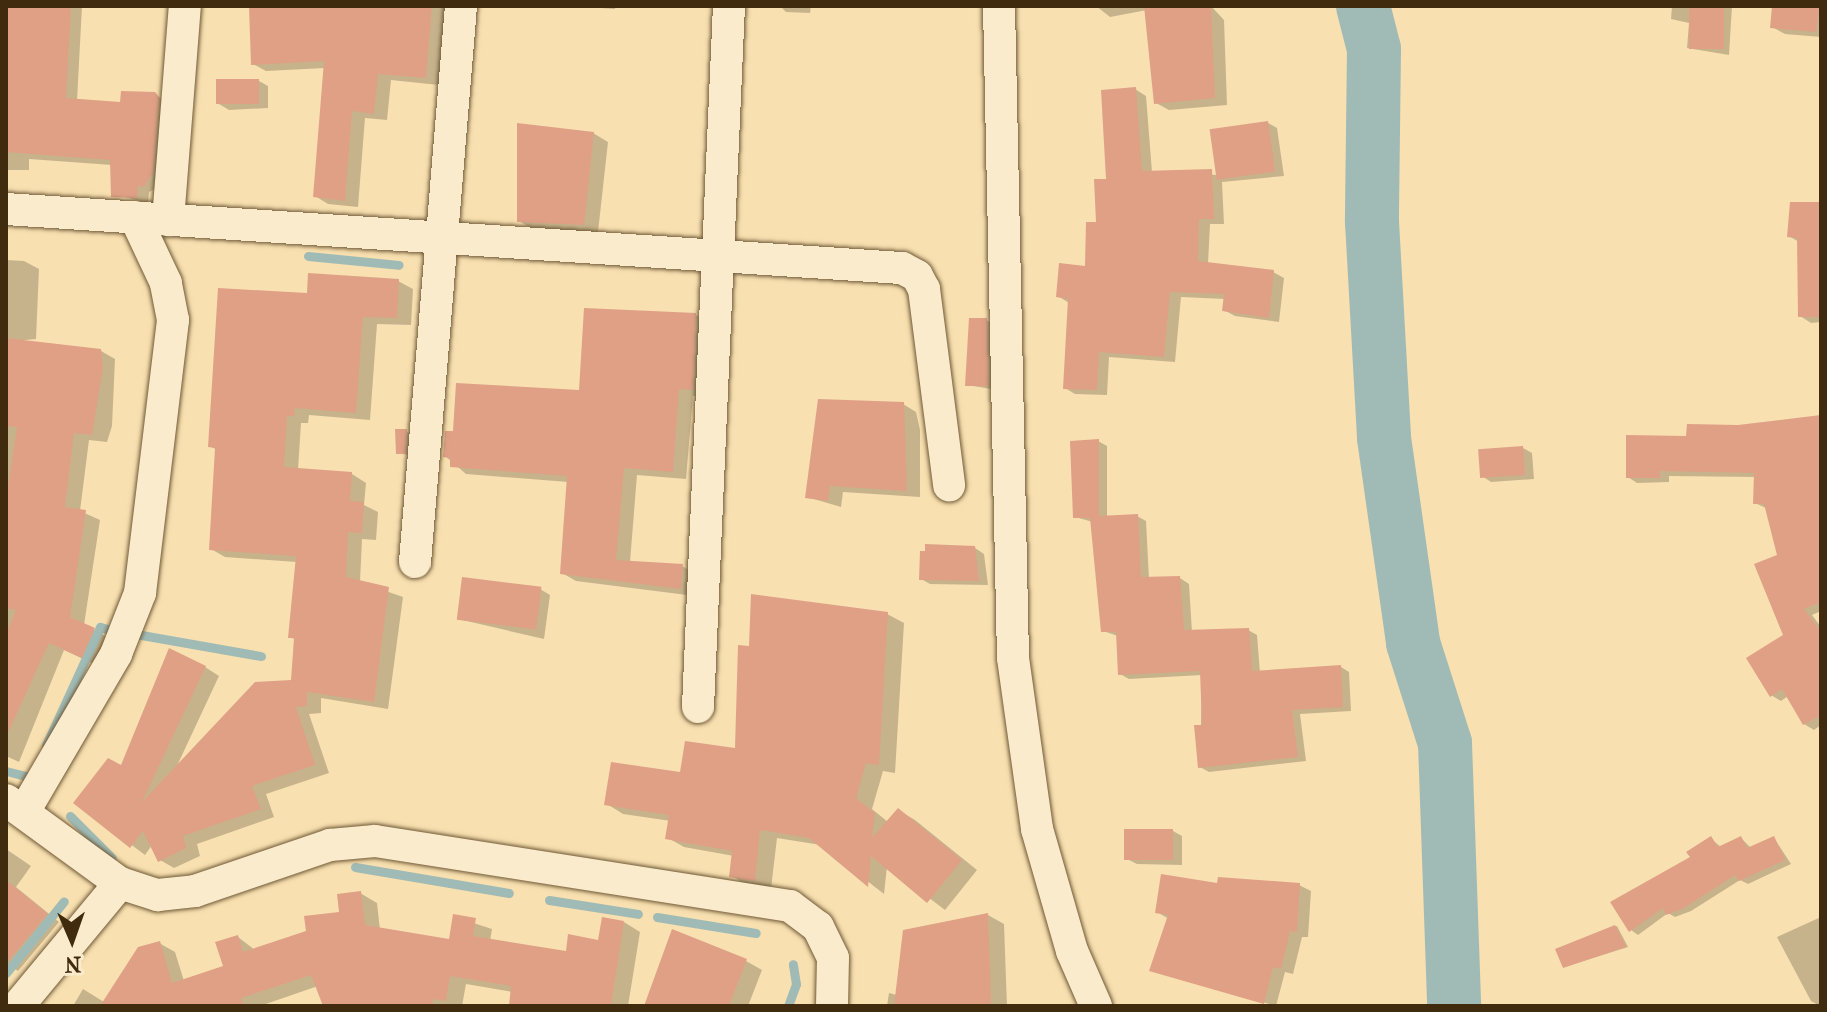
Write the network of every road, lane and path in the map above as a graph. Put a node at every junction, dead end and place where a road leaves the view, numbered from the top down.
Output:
1 (185, 6) edge
2 (461, 6) edge
3 (729, 6) edge
4 (999, 6) edge
5 (6, 209) edge
6 (135, 217) junction
7 (168, 220) junction
8 (440, 239) junction
9 (715, 258) junction
10 (949, 485) dead end
11 (415, 562) dead end
12 (698, 707) dead end
13 (16, 805) edge
14 (120, 883) junction
15 (18, 1006) edge
16 (832, 1006) edge
17 (1096, 1006) edge

1 - 7 street
2 - 8 street
3 - 9 street
4 - 17 street
5 - 6 street
6 - 7 street
6 - 13 street
7 - 8 street
8 - 9 street
8 - 11 street
9 - 10 street
9 - 12 street
13 - 14 street
14 - 15 street
14 - 16 street

